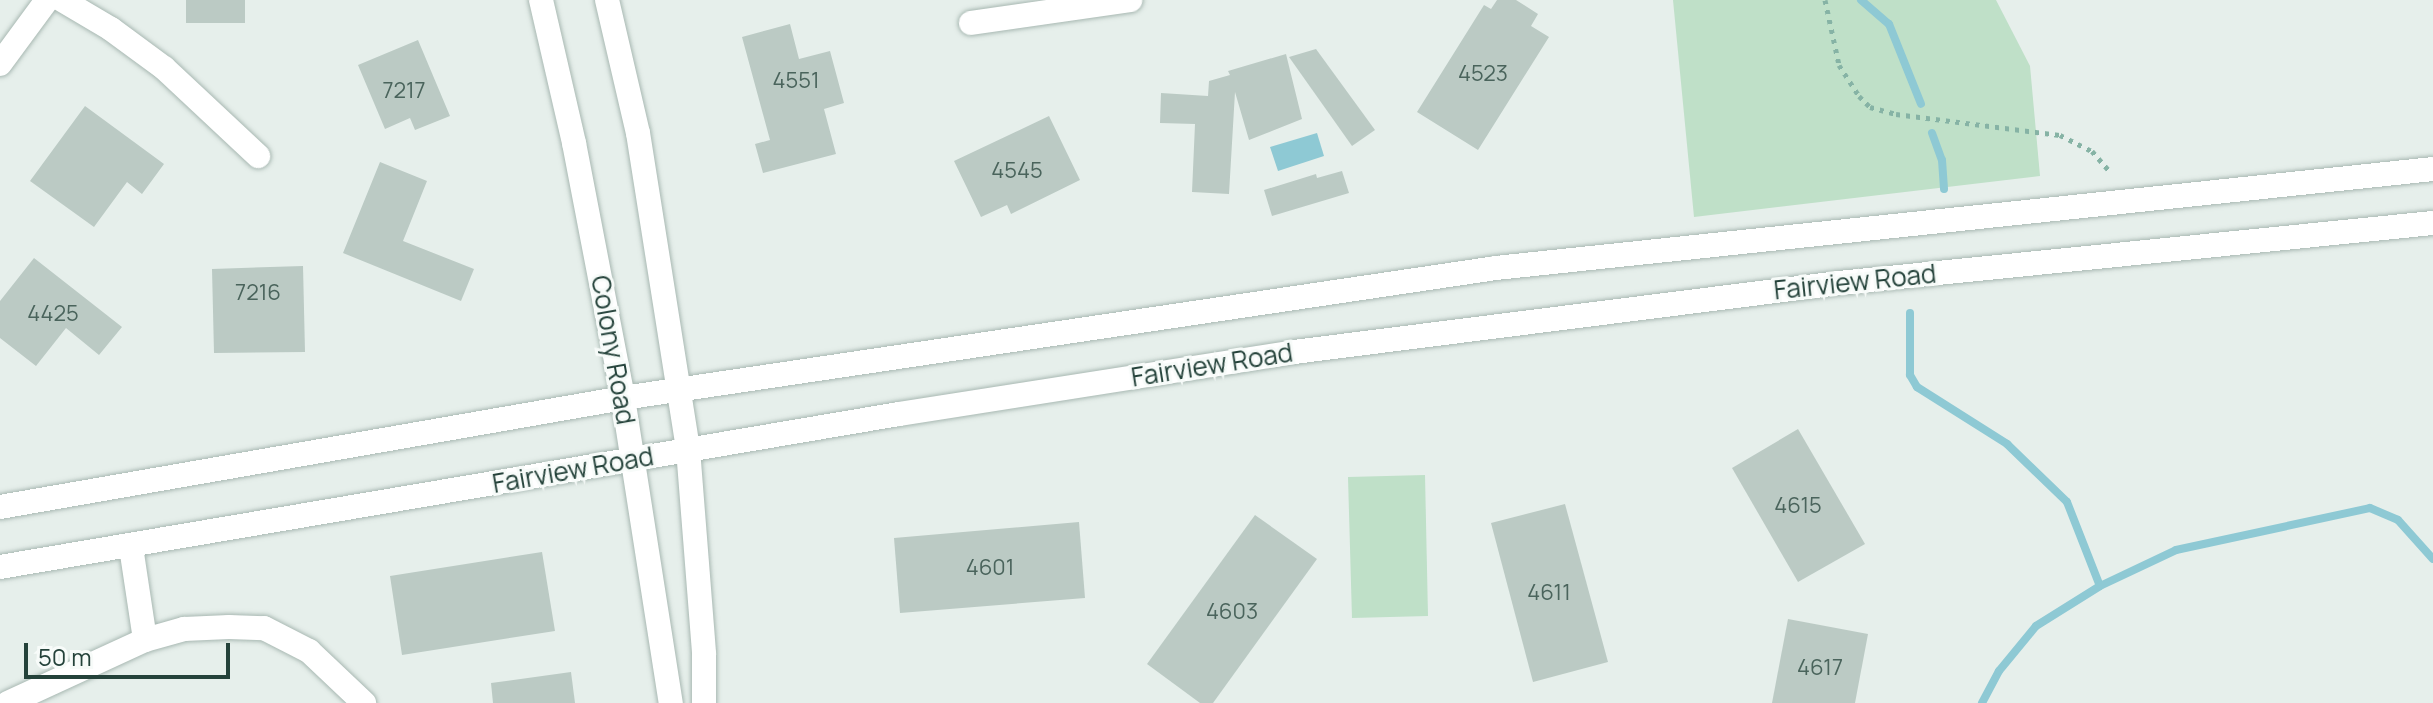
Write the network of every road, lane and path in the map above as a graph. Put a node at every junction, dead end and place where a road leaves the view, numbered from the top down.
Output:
1 (47, 0) edge
2 (62, 0) edge
3 (541, 0) edge
4 (607, 0) edge
5 (1130, 0) edge
6 (1825, 0) edge
7 (971, 23) dead end
8 (0, 64) edge
9 (258, 156) dead end
10 (2433, 169) edge
11 (2111, 173) dead end
12 (2433, 223) edge
13 (679, 391) junction
14 (623, 398) junction
15 (688, 449) junction
16 (632, 460) junction
17 (0, 507) edge
18 (131, 547) junction
19 (0, 567) edge
20 (145, 640) junction
21 (8, 703) edge
22 (364, 703) edge
23 (671, 703) edge
24 (704, 703) edge

1 - 8 main road
2 - 9 main road
3 - 14 main road, Colony Road
4 - 13 main road
5 - 7 main road
6 - 11 path
10 - 13 main road, Fairview Road
12 - 15 main road, Fairview Road
13 - 14 main road, Fairview Road
13 - 15 main road
14 - 16 main road, Colony Road
14 - 17 main road, Fairview Road
15 - 16 main road, Fairview Road
15 - 24 main road
16 - 18 main road, Fairview Road
16 - 23 main road, Colony Road
18 - 19 main road, Fairview Road
18 - 20 main road
20 - 21 main road
20 - 22 main road

